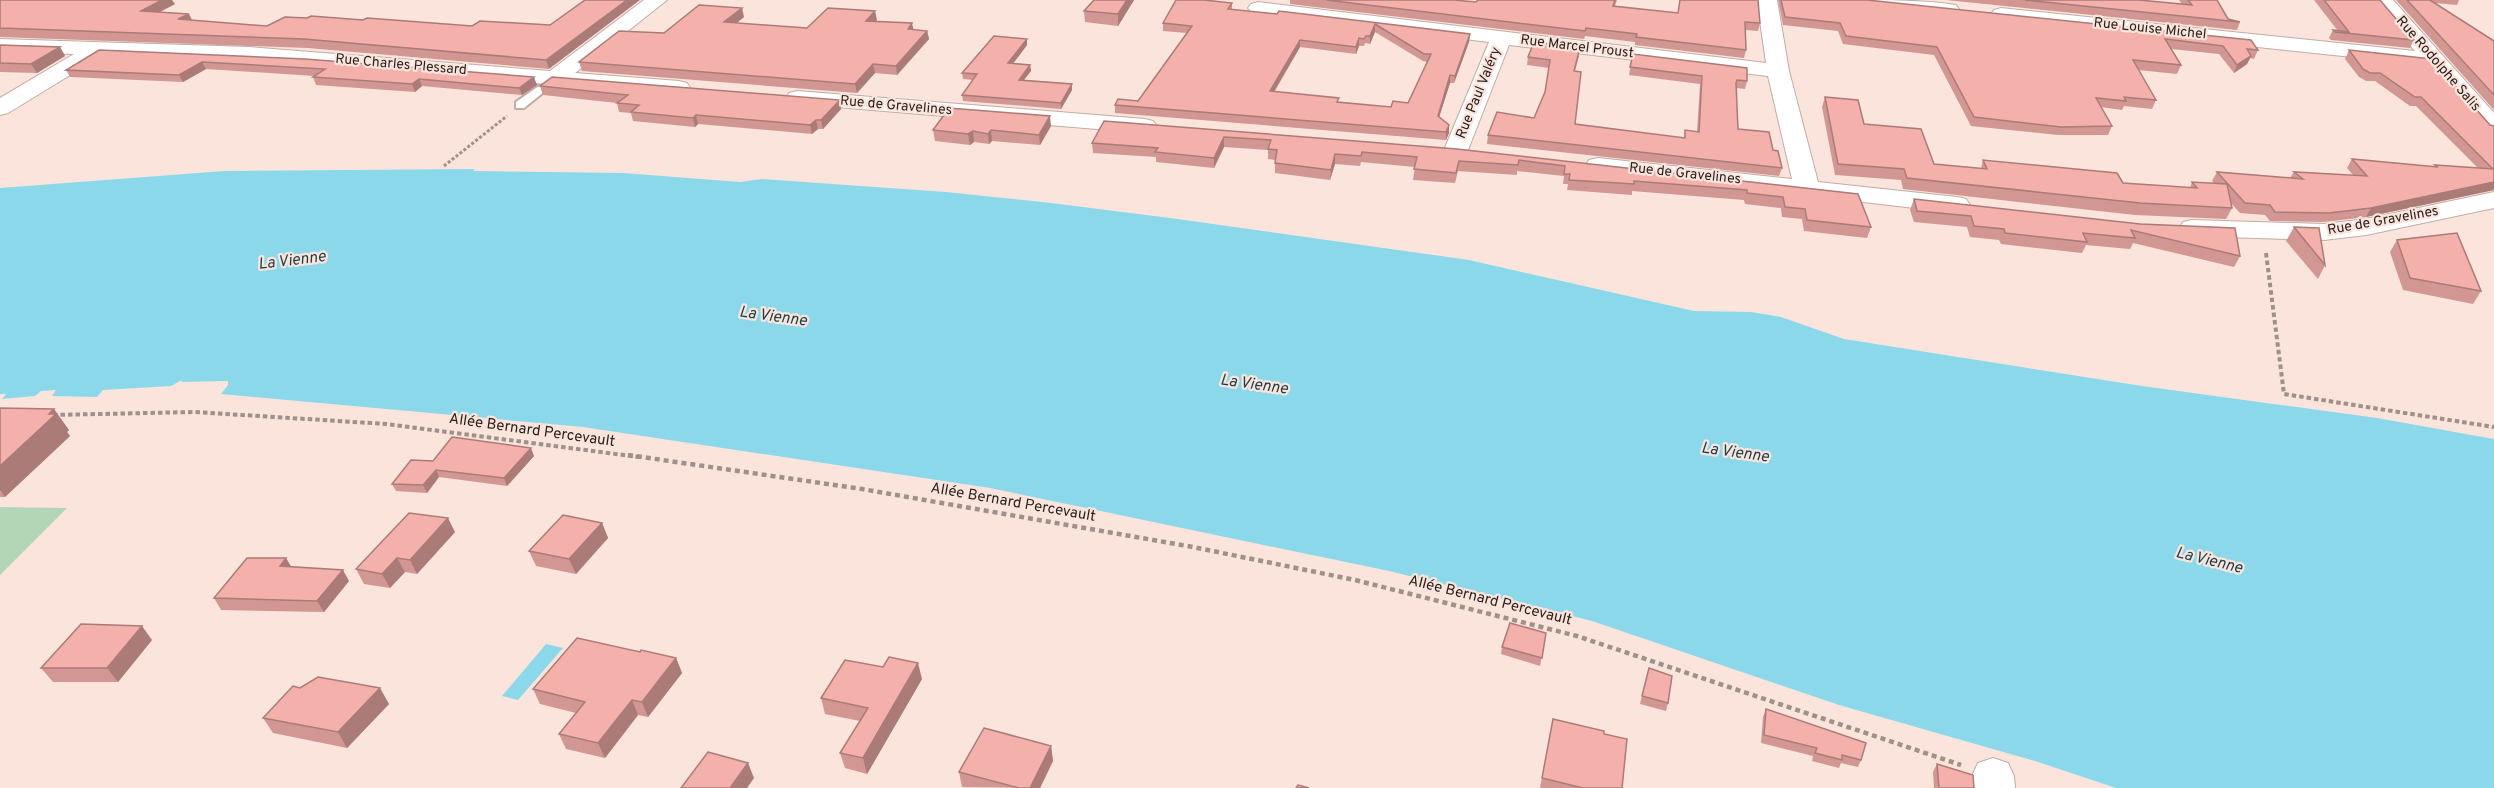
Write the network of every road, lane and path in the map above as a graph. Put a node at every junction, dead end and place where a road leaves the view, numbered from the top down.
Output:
1 (657, 0) edge
2 (1767, 0) edge
3 (1866, 0) edge
4 (2382, 0) edge
5 (1258, 8) dead end
6 (1502, 37) junction
7 (0, 45) edge
8 (99, 48) junction
9 (2433, 59) junction
10 (1778, 71) junction
11 (556, 77) junction
12 (696, 89) edge
13 (789, 97) edge
14 (520, 105) joint
15 (0, 108) edge
16 (2494, 127) edge
17 (1163, 128) edge
18 (1456, 150) edge
19 (1573, 162) edge
20 (444, 166) dead end
21 (1807, 188) junction
22 (2494, 200) edge
23 (1985, 208) edge
24 (2170, 227) edge
25 (2263, 232) junction
26 (46, 415) edge
27 (2494, 427) edge
28 (1994, 782) edge

1 - 11 street
2 - 10 street
3 - 9 street, Rue Louise Michel
4 - 9 street, Rue Rodolphe Salis
5 - 6 street, Rue Marcel Proust
6 - 10 street, Rue Marcel Proust
6 - 18 street, Rue Paul Valéry
7 - 8 street, Rue Charles Plessard
8 - 11 street, Rue Charles Plessard
8 - 15 street
9 - 16 street, Rue Rodolphe Salis
10 - 21 street
11 - 12 street, Rue Charles Plessard
11 - 14 lane
13 - 17 street, Rue de Gravelines
14 - 20 path
19 - 21 street, Rue de Gravelines
21 - 23 street, Rue de Gravelines
22 - 25 street, Rue de Gravelines
24 - 25 street, Rue de Gravelines
25 - 27 path
26 - 28 path, Allée Bernard Percevault

